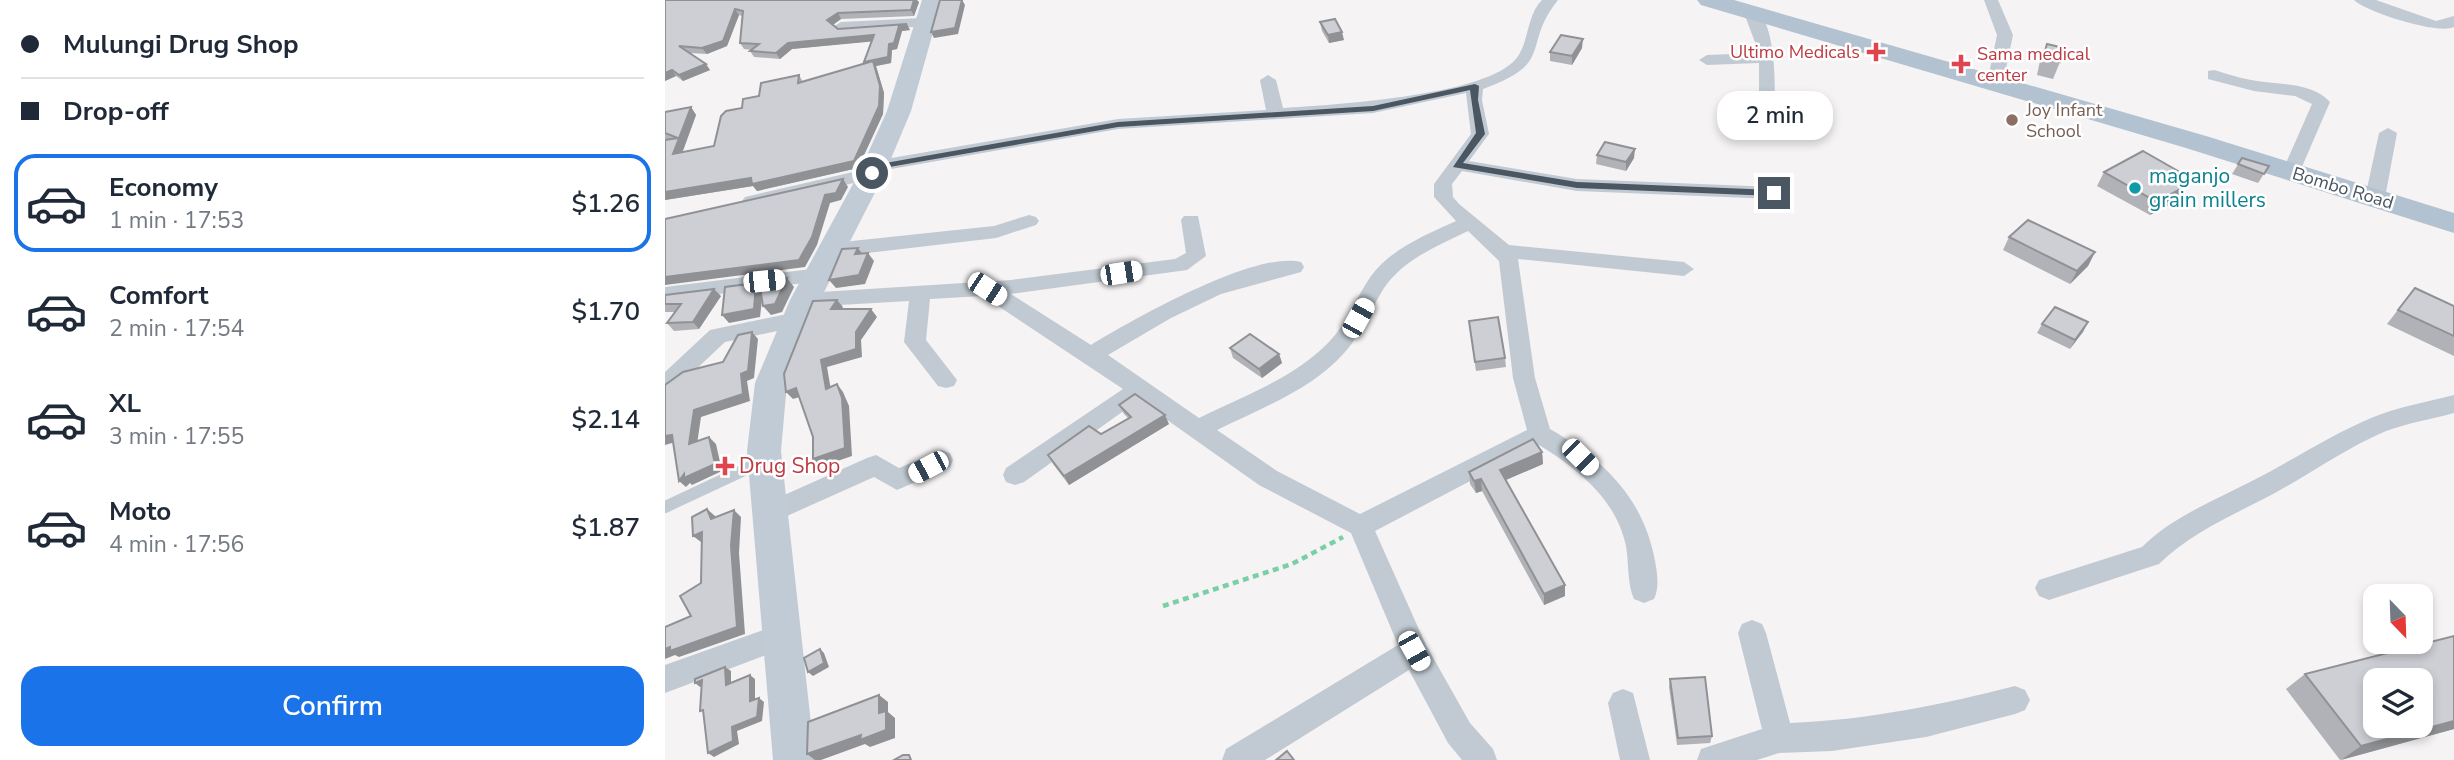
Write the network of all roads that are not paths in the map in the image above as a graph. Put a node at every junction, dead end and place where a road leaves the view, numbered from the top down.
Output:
1 (1549, 0) edge
2 (1709, 0) edge
3 (1991, 0) edge
4 (2361, 0) edge
5 (927, 11) edge
6 (1752, 13) junction
7 (2454, 21) edge
8 (841, 27) edge
9 (1767, 58) junction
10 (1707, 60) dead end
11 (2214, 75) dead end
12 (1268, 80) dead end
13 (1995, 83) junction
14 (1475, 86) junction
15 (1767, 98) dead end
16 (1276, 115) junction
17 (2388, 133) dead end
18 (1457, 165) junction
19 (873, 170) junction
20 (2291, 172) junction
21 (1774, 193) dead end
22 (2375, 198) junction
23 (738, 204) edge
24 (1191, 220) dead end
25 (1030, 221) dead end
26 (1471, 222) junction
27 (2454, 223) edge
28 (1504, 251) junction
29 (1294, 267) dead end
30 (1684, 269) dead end
31 (813, 286) junction
32 (987, 289) junction
33 (665, 294) edge
34 (920, 295) junction
35 (1091, 355) junction
36 (946, 380) dead end
37 (665, 385) edge
38 (1139, 389) junction
39 (2454, 404) edge
40 (1195, 430) junction
41 (1540, 433) junction
42 (765, 460) junction
43 (941, 460) dead end
44 (1015, 475) dead end
45 (665, 508) edge
46 (769, 513) junction
47 (1360, 526) junction
48 (2049, 588) dead end
49 (1644, 591) dead end
50 (1752, 633) dead end
51 (780, 636) junction
52 (1414, 651) junction
53 (665, 679) edge
54 (2015, 700) dead end
55 (1623, 703) dead end
56 (1779, 738) junction
57 (794, 760) edge
58 (1237, 760) edge
59 (1482, 760) edge
60 (1635, 760) edge
61 (1712, 760) edge

1 - 14 street
2 - 6 main road, Bombo Road
3 - 13 street
4 - 7 street
5 - 8 street
5 - 19 street
6 - 9 street
6 - 13 main road, Bombo Road
9 - 10 street
9 - 15 street
11 - 20 street
12 - 16 street
13 - 20 main road, Bombo Road
14 - 16 street
14 - 18 street
16 - 19 street
17 - 22 street
18 - 21 street
18 - 26 street
19 - 23 street
19 - 31 street
20 - 22 main road, Bombo Road
22 - 27 main road, Bombo Road
24 - 32 street
25 - 31 street
26 - 28 street
26 - 40 street
28 - 30 street
28 - 41 street
29 - 35 street
31 - 33 street
31 - 34 street
31 - 37 street
31 - 42 street
32 - 34 street
32 - 35 street
34 - 36 street
35 - 38 street
38 - 40 street
38 - 44 street
39 - 48 street
40 - 47 street
41 - 47 street
41 - 49 street
42 - 45 lane
42 - 46 street
43 - 46 street
46 - 51 street
47 - 52 street
50 - 56 street
51 - 53 street
51 - 57 street
52 - 58 street
52 - 59 street
54 - 56 street
55 - 60 street
56 - 61 street

